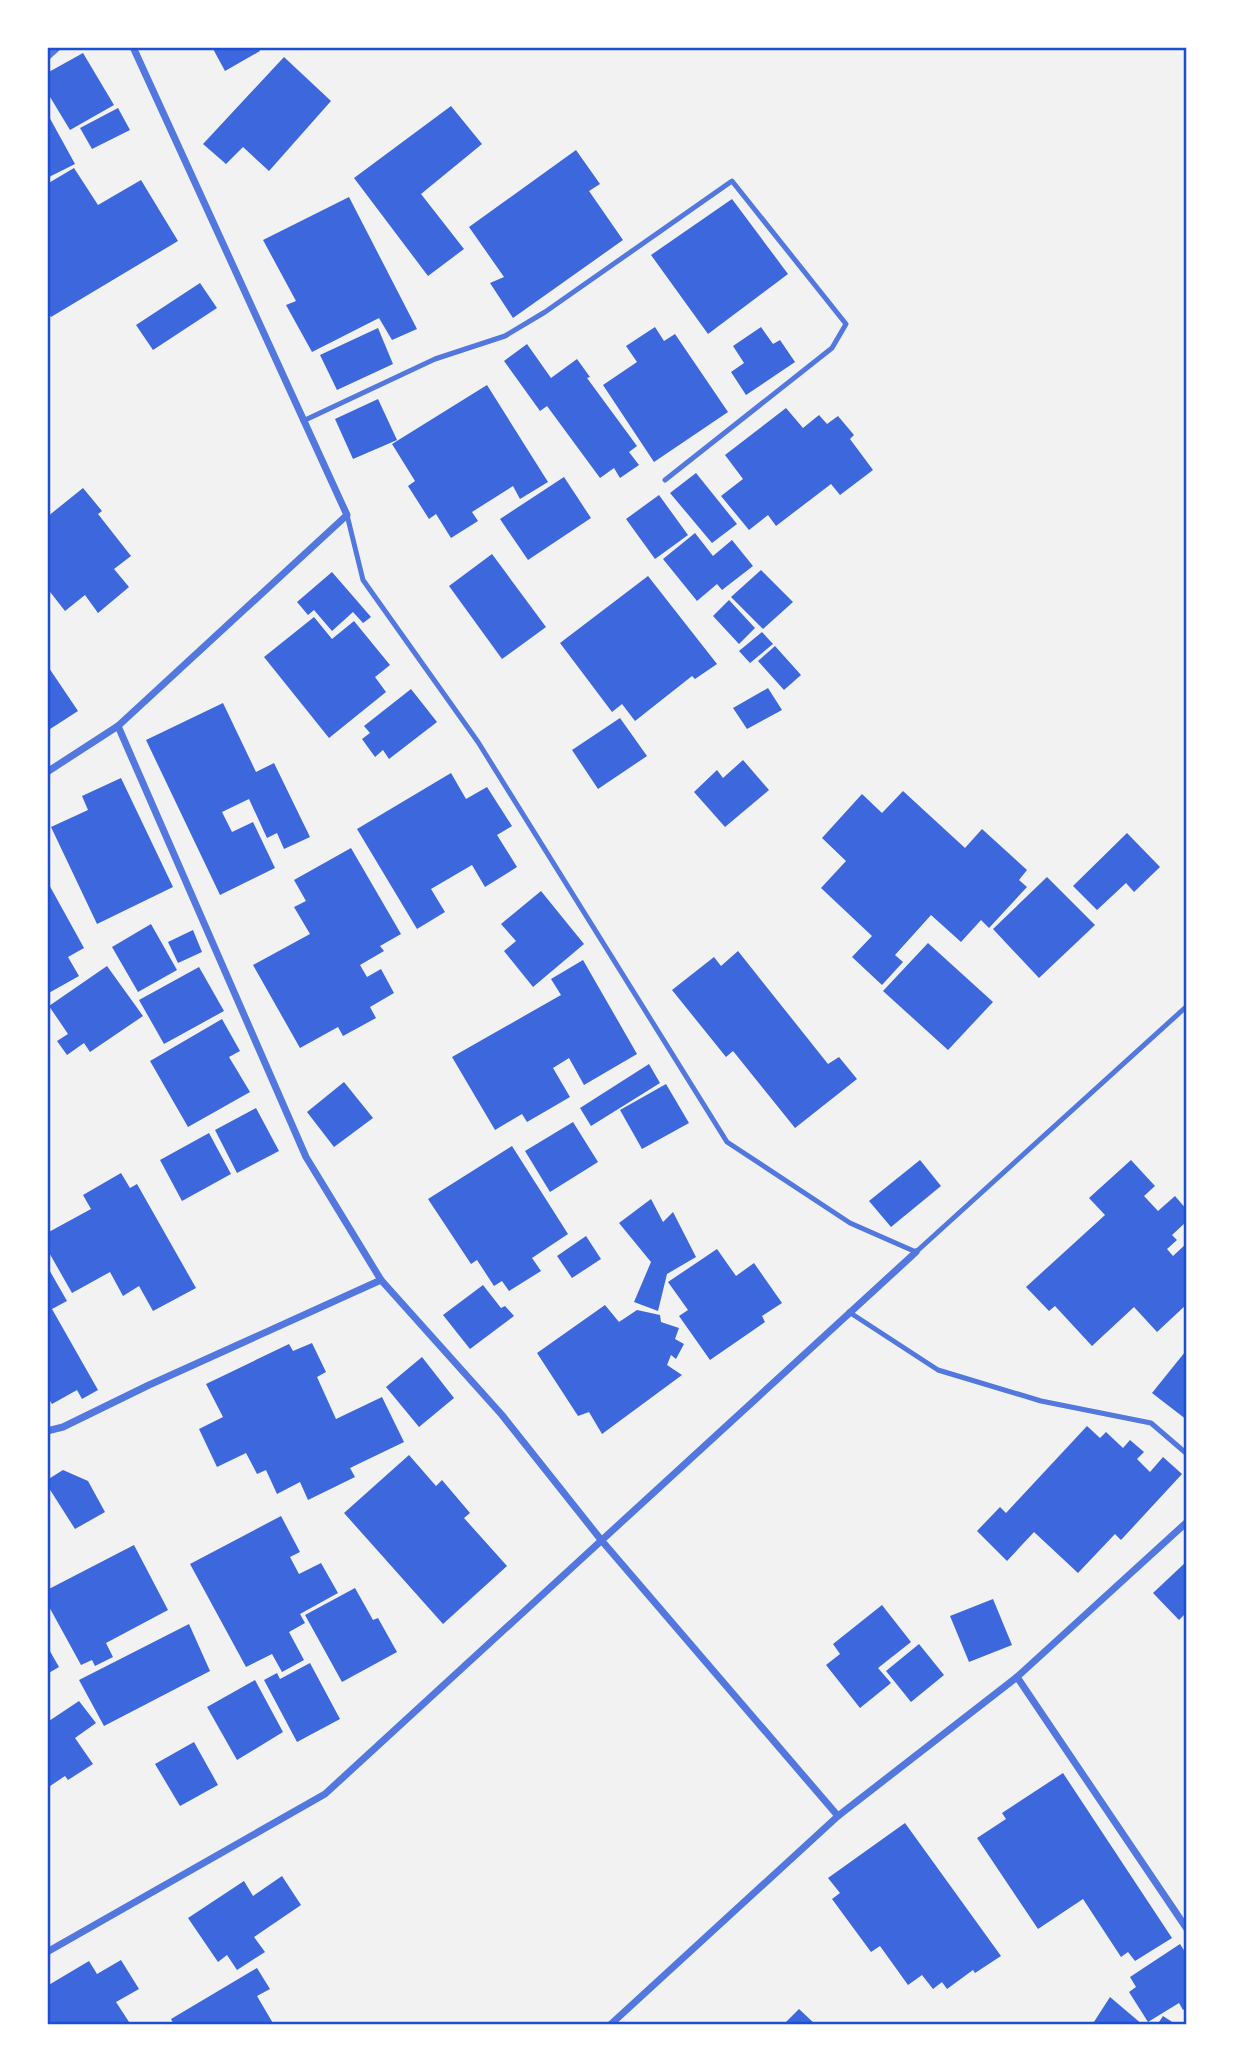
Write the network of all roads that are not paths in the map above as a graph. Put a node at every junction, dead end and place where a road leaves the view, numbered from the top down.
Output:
1 (58, 47) edge
2 (133, 47) edge
3 (47, 57) edge
4 (303, 421) junction
5 (665, 480) dead end
6 (346, 515) junction
7 (118, 726) junction
8 (47, 772) edge
9 (1187, 1006) edge
10 (916, 1252) junction
11 (381, 1280) junction
12 (849, 1312) junction
13 (47, 1432) edge
14 (1187, 1454) edge
15 (1187, 1522) edge
16 (602, 1541) junction
17 (1017, 1678) junction
18 (838, 1816) junction
19 (1187, 1929) edge
20 (47, 1952) edge
21 (610, 2025) edge

1 - 3 street
2 - 4 street
4 - 5 lane
4 - 6 street
6 - 7 street
6 - 10 lane
7 - 8 street
7 - 11 street
9 - 10 lane
10 - 12 street
11 - 13 street
11 - 16 street
12 - 14 lane
12 - 16 street
15 - 17 street
16 - 18 street
16 - 20 street
17 - 18 street
17 - 19 street
18 - 21 street

